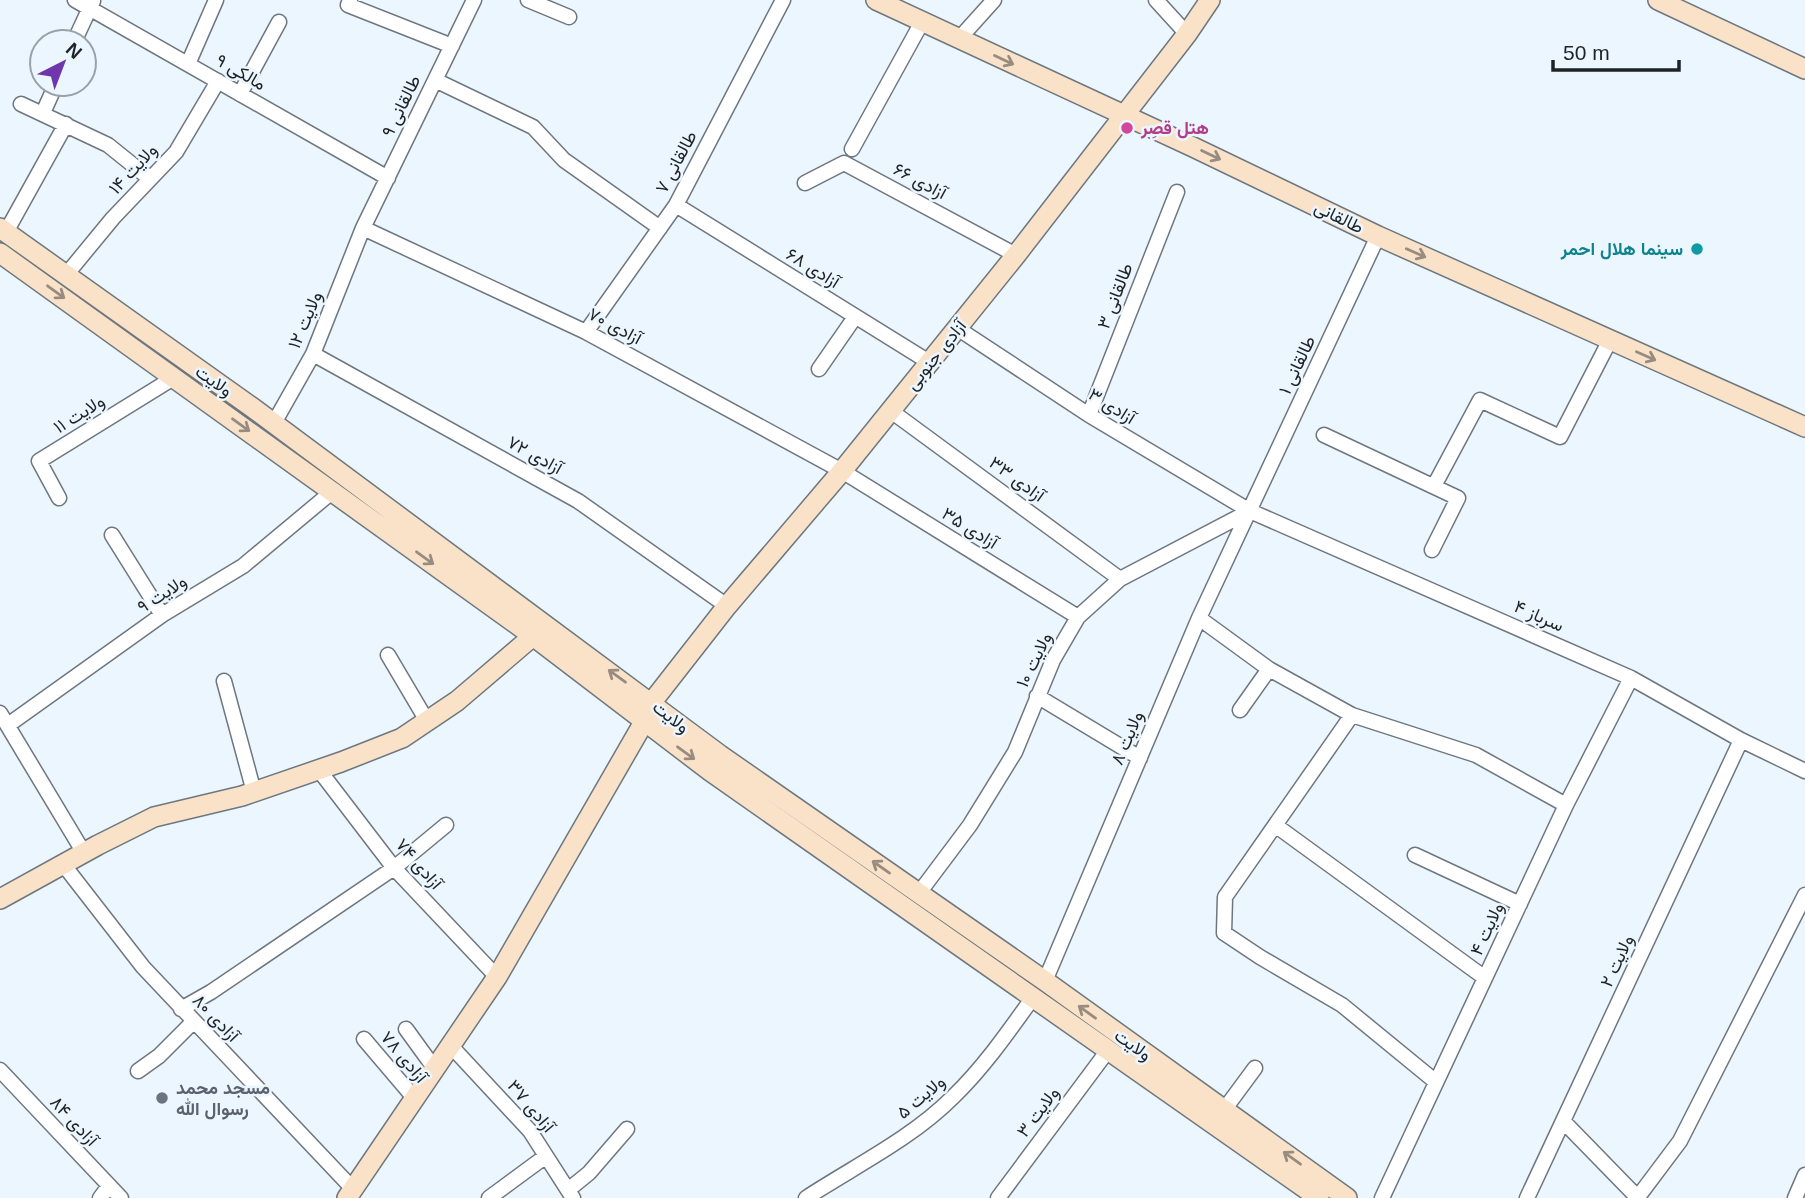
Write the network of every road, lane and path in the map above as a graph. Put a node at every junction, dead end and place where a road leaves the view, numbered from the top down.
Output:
1 (75, 0) edge
2 (216, 0) edge
3 (350, 0) edge
4 (474, 0) edge
5 (528, 0) edge
6 (783, 0) edge
7 (876, 0) edge
8 (994, 0) edge
9 (1156, 0) edge
10 (1210, 0) edge
11 (1658, 0) edge
12 (91, 4) edge
13 (569, 17) dead end
14 (279, 22) dead end
15 (922, 22) junction
16 (81, 28) edge
17 (1188, 34) junction
18 (958, 40) junction
19 (452, 46) junction
20 (188, 64) junction
21 (1805, 69) edge
22 (435, 80) junction
23 (218, 81) junction
24 (240, 94) junction
25 (50, 98) edge
26 (21, 104) dead end
27 (43, 114) junction
28 (1122, 115) junction
29 (66, 124) junction
30 (852, 149) dead end
31 (149, 178) junction
32 (387, 178) junction
33 (805, 183) dead end
34 (1177, 191) dead end
35 (676, 205) junction
36 (363, 228) junction
37 (660, 228) junction
38 (3, 230) edge
39 (1378, 236) junction
40 (0, 253) edge
41 (1016, 254) junction
42 (66, 275) junction
43 (855, 317) junction
44 (957, 328) junction
45 (586, 332) junction
46 (1611, 340) junction
47 (313, 354) junction
48 (929, 362) junction
49 (819, 369) dead end
50 (175, 377) junction
51 (891, 411) junction
52 (1089, 415) junction
53 (274, 424) junction
54 (1805, 427) edge
55 (1324, 435) dead end
56 (842, 471) junction
57 (1434, 486) junction
58 (333, 491) junction
59 (59, 498) dead end
60 (1250, 511) junction
61 (112, 535) dead end
62 (1432, 550) dead end
63 (1120, 579) junction
64 (727, 606) junction
65 (162, 615) junction
66 (1078, 617) junction
67 (1199, 618) junction
68 (533, 636) junction
69 (387, 655) dead end
70 (1269, 669) junction
71 (1630, 678) junction
72 (224, 681) dead end
73 (1037, 696) junction
74 (652, 702) junction
75 (1240, 710) dead end
76 (1352, 715) junction
77 (4, 719) edge
78 (427, 721) junction
79 (644, 722) junction
80 (1741, 740) junction
81 (1140, 758) junction
82 (319, 770) junction
83 (1805, 771) edge
84 (254, 792) junction
85 (1566, 805) junction
86 (446, 825) dead end
87 (1275, 825) junction
88 (84, 853) junction
89 (1415, 855) dead end
90 (63, 864) junction
91 (394, 868) junction
92 (919, 893) junction
93 (1805, 895) edge
94 (0, 899) edge
95 (1520, 904) junction
96 (496, 977) junction
97 (1485, 978) junction
98 (1040, 989) junction
99 (181, 1009) junction
100 (193, 1022) junction
101 (406, 1029) dead end
102 (364, 1039) dead end
103 (451, 1046) junction
104 (1109, 1049) junction
105 (1255, 1068) dead end
106 (435, 1069) junction
107 (0, 1070) edge
108 (138, 1071) dead end
109 (1436, 1082) junction
110 (415, 1099) junction
111 (1224, 1110) junction
112 (1564, 1122) junction
113 (627, 1129) dead end
114 (546, 1156) junction
115 (1805, 1175) edge
116 (105, 1192) edge
117 (350, 1193) edge
118 (571, 1194) edge
119 (1308, 1195) edge
120 (121, 1198) edge
121 (489, 1198) edge
122 (806, 1198) edge
123 (998, 1198) edge
124 (1347, 1198) edge
125 (1382, 1198) edge
126 (1527, 1198) edge
127 (1638, 1198) edge
128 (1795, 1198) edge

1 - 12 street, مالکی ۹
2 - 20 street
3 - 19 street
4 - 19 street, طالقانی ۹
5 - 13 street
6 - 35 street, طالقانی ۷
7 - 15 main road, طالقانی
8 - 18 street
9 - 17 street
10 - 17 main road, آزادی جنوبی
11 - 21 main road
12 - 16 street
12 - 20 street, مالکی ۹
14 - 24 street
15 - 18 main road, طالقانی
15 - 30 street
17 - 28 main road, آزادی جنوبی
18 -> 28 main road, طالقانی
19 - 22 street, طالقانی ۹
20 - 23 street, مالکی ۹
22 - 32 street, طالقانی ۹
22 - 37 street
23 - 24 street, مالکی ۹
23 - 31 street, ولایت ۱۴
24 - 32 street, مالکی ۹
25 - 27 street
26 - 27 street
27 - 29 street
28 -> 39 main road, طالقانی
28 - 41 main road, آزادی جنوبی
29 - 31 street
29 - 38 street
31 - 42 street, ولایت ۱۴
32 - 36 street, طالقانی ۹
33 - 41 street, آزادی ۶۶
34 - 52 street, طالقانی ۳
35 - 37 street, طالقانی ۷
35 - 43 street, آزادی ۶۸
36 - 45 street, آزادی ۷۰
36 - 47 street, ولایت ۱۲
37 - 45 street, طالقانی ۷
38 - 42 main road, ولایت
39 -> 46 main road, طالقانی
39 - 60 street, طالقانی ۱
40 -> 50 main road, ولایت
41 - 44 main road, آزادی جنوبی
42 - 53 main road, ولایت
43 - 48 street, آزادی ۶۸
43 - 49 street
44 - 48 main road, آزادی جنوبی
44 - 52 street, آزادی ۳
45 - 56 street, آزادی ۷۰
46 -> 54 main road, طالقانی
46 - 57 street
47 - 53 street, ولایت ۱۲
47 - 64 street, آزادی ۷۲
48 - 51 main road, آزادی جنوبی
50 -> 58 main road, ولایت
50 - 59 street, ولایت ۱۱
51 - 56 main road, آزادی جنوبی
51 - 63 street, آزادی ۳۳
52 - 60 street, آزادی ۳
74 -> 53 main road, ولایت
55 - 57 street
56 - 64 main road, آزادی جنوبی
56 - 66 street, آزادی ۳۵
57 - 62 street
58 - 65 street, ولایت ۹
58 -> 68 main road, ولایت
60 - 63 street, ولایت ۱۰
60 - 67 street, ولایت ۸
60 - 71 street, سرباز ۴
61 - 65 street
63 - 66 street, ولایت ۱۰
64 - 74 main road, آزادی جنوبی
65 - 77 street, ولایت ۹
66 - 73 street, ولایت ۱۰
67 - 70 street
67 - 81 street, ولایت ۸
68 - 78 main road
68 - 79 main road, ولایت
69 - 78 street
70 - 75 street
70 - 76 street
71 - 80 street, سرباز ۴
71 - 85 street, ولایت ۴
72 - 84 street
73 - 81 street
73 - 92 street, ولایت ۱۰
74 - 79 main road, آزادی جنوبی
92 -> 74 main road, ولایت
76 - 85 street
76 - 87 street
77 - 88 street
78 - 82 main road
79 - 96 main road, آزادی جنوبی
79 -> 98 main road, ولایت
80 - 83 street, سرباز ۴
80 - 112 street, ولایت ۲
81 - 98 street, ولایت ۸
82 - 84 main road
82 - 91 street, آزادی ۷۴
84 - 88 main road
85 - 95 street, ولایت ۴
86 - 91 street
87 - 97 street
87 - 109 street
88 - 90 main road
89 - 95 street
90 - 94 main road
90 - 99 street, آزادی ۸۰
91 - 96 street, آزادی ۷۴
91 - 99 street
92 - 98 main road, ولایت
93 - 127 street
95 - 97 street, ولایت ۴
96 - 103 main road, آزادی جنوبی
97 - 109 street, ولایت ۴
98 - 104 main road, ولایت
111 -> 98 main road, ولایت
98 - 122 street, ولایت ۵
99 - 100 street, آزادی ۸۰
100 - 108 street
100 - 117 street, آزادی ۸۰
101 - 106 street
102 - 110 street, آزادی ۷۸
103 - 106 main road, آزادی جنوبی
103 - 114 street, آزادی ۳۷
104 - 119 main road, ولایت
104 - 123 street, ولایت ۳
105 - 111 street
106 - 110 main road, آزادی جنوبی
107 - 116 street, آزادی ۸۴
109 - 125 street, ولایت ۴
110 - 117 main road, آزادی جنوبی
124 -> 111 main road, ولایت
112 - 126 street, ولایت ۲
112 - 127 street
113 - 118 street
114 - 118 street, آزادی ۳۷
114 - 121 street
115 - 128 street
116 - 120 street, آزادی ۸۴

